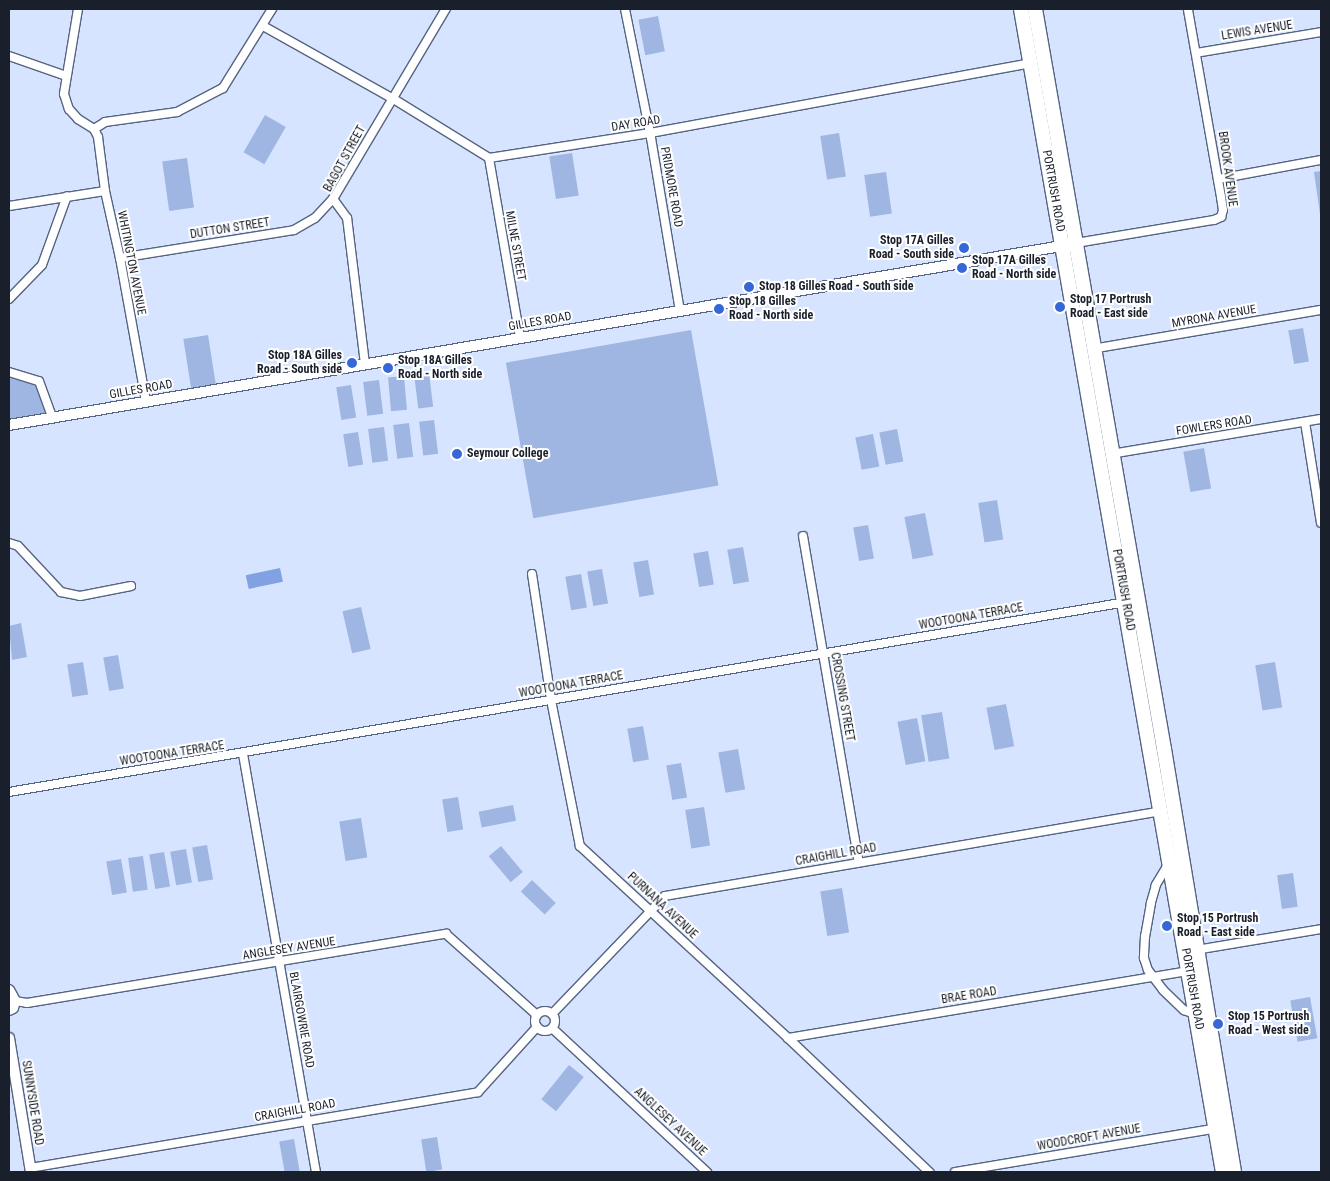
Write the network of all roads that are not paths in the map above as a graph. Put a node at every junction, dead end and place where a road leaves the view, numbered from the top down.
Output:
1 (78, 9) edge
2 (272, 9) edge
3 (446, 9) edge
4 (625, 9) edge
5 (1021, 9) edge
6 (1035, 9) edge
7 (1188, 9) edge
8 (263, 26) junction
9 (1321, 32) edge
10 (1196, 53) junction
11 (9, 56) edge
12 (1037, 62) junction
13 (66, 76) junction
14 (392, 98) junction
15 (94, 129) junction
16 (650, 133) junction
17 (489, 158) junction
18 (1321, 160) edge
19 (1218, 179) junction
20 (105, 191) junction
21 (66, 196) junction
22 (333, 199) junction
23 (9, 206) edge
24 (1069, 244) junction
25 (120, 258) junction
26 (9, 299) edge
27 (1321, 310) edge
28 (680, 311) junction
29 (520, 338) junction
30 (1087, 350) junction
31 (366, 364) junction
32 (9, 372) edge
33 (146, 401) junction
34 (52, 417) junction
35 (1321, 419) edge
36 (1305, 422) junction
37 (9, 425) edge
38 (1111, 454) junction
39 (1321, 524) edge
40 (803, 536) dead end
41 (9, 543) edge
42 (532, 574) dead end
43 (131, 586) dead end
44 (1131, 601) junction
45 (823, 653) junction
46 (551, 700) junction
47 (243, 754) junction
48 (9, 792) edge
49 (1167, 811) junction
50 (859, 862) junction
51 (1170, 862) junction
52 (650, 909) junction
53 (1321, 929) edge
54 (1196, 950) junction
55 (279, 962) junction
56 (1189, 971) junction
57 (1153, 977) junction
58 (9, 990) edge
59 (15, 1001) junction
60 (9, 1010) edge
61 (552, 1014) junction
62 (537, 1015) junction
63 (1197, 1015) junction
64 (537, 1027) junction
65 (552, 1028) junction
66 (9, 1038) edge
67 (788, 1038) junction
68 (307, 1121) junction
69 (1221, 1127) junction
70 (30, 1170) edge
71 (316, 1172) edge
72 (707, 1172) edge
73 (929, 1172) edge
74 (955, 1172) edge
75 (1223, 1172) edge
76 (1234, 1172) edge

1 - 13 street
2 - 8 street
3 - 14 street, BAGOT STREET
4 - 16 street, PRIDMORE ROAD
5 - 12 highway, PORTRUSH ROAD
6 - 12 highway, PORTRUSH ROAD
7 - 10 street, BROOK AVENUE
8 - 14 street
8 - 15 street
9 - 10 street, LEWIS AVENUE
10 - 19 street, BROOK AVENUE
11 - 13 street
12 - 16 street, DAY ROAD
12 - 24 highway, PORTRUSH ROAD
13 - 15 street
14 - 17 street
14 - 22 street, BAGOT STREET
15 - 20 street, WHITINGTON AVENUE
16 - 17 street, DAY ROAD
16 - 28 street, PRIDMORE ROAD
17 - 29 street, MILNE STREET
18 - 19 street
19 - 24 street, BROOK AVENUE
20 - 21 street
20 - 25 street, WHITINGTON AVENUE
21 - 23 street
21 - 26 street
22 - 25 street, DUTTON STREET
22 - 31 street, BAGOT STREET
24 - 28 street, GILLES ROAD
24 - 30 highway, PORTRUSH ROAD
25 - 33 street, WHITINGTON AVENUE
27 - 30 street, MYRONA AVENUE
28 - 29 street, GILLES ROAD
29 - 31 street, GILLES ROAD
30 - 38 highway, PORTRUSH ROAD
30 - 44 highway, PORTRUSH ROAD
31 - 33 street, GILLES ROAD
32 - 34 street
33 - 34 street, GILLES ROAD
34 - 37 street, GILLES ROAD
35 - 36 street, FOWLERS ROAD
36 - 38 street, FOWLERS ROAD
36 - 39 street
38 - 44 highway, PORTRUSH ROAD
40 - 45 street, CROSSING STREET
41 - 43 street
42 - 46 street, PURNANA AVENUE
44 - 45 street, WOOTOONA TERRACE
44 - 49 highway, PORTRUSH ROAD
45 - 46 street, WOOTOONA TERRACE
45 - 50 street, CROSSING STREET
46 - 47 street, WOOTOONA TERRACE
46 - 52 street, PURNANA AVENUE
47 - 48 street, WOOTOONA TERRACE
47 - 55 street, BLAIRGOWRIE ROAD
49 - 50 street, CRAIGHILL ROAD
49 - 51 highway, PORTRUSH ROAD
49 - 54 highway, PORTRUSH ROAD
50 - 52 street, CRAIGHILL ROAD
51 - 56 highway, PORTRUSH ROAD
51 - 57 street
52 - 61 street, CRAIGHILL ROAD
52 - 67 street, PURNANA AVENUE
53 - 54 street
54 - 69 highway, PORTRUSH ROAD
55 - 59 street, ANGLESEY AVENUE
55 - 62 street, ANGLESEY AVENUE
55 - 68 street, BLAIRGOWRIE ROAD
56 - 57 street, BRAE ROAD
56 - 63 highway, PORTRUSH ROAD
57 - 63 street
57 - 67 street, BRAE ROAD
58 - 59 street
59 - 60 street
61 - 62 street
61 - 65 street
62 - 64 street
63 - 69 highway, PORTRUSH ROAD
64 - 65 street
64 - 68 street, CRAIGHILL ROAD
65 - 72 street, ANGLESEY AVENUE
66 - 70 street, SUNNYSIDE ROAD
67 - 73 street, PURNANA AVENUE
68 - 70 street, CRAIGHILL ROAD
68 - 71 street, BLAIRGOWRIE ROAD
69 - 74 street, WOODCROFT AVENUE
69 - 75 highway, PORTRUSH ROAD
69 - 76 highway, PORTRUSH ROAD

